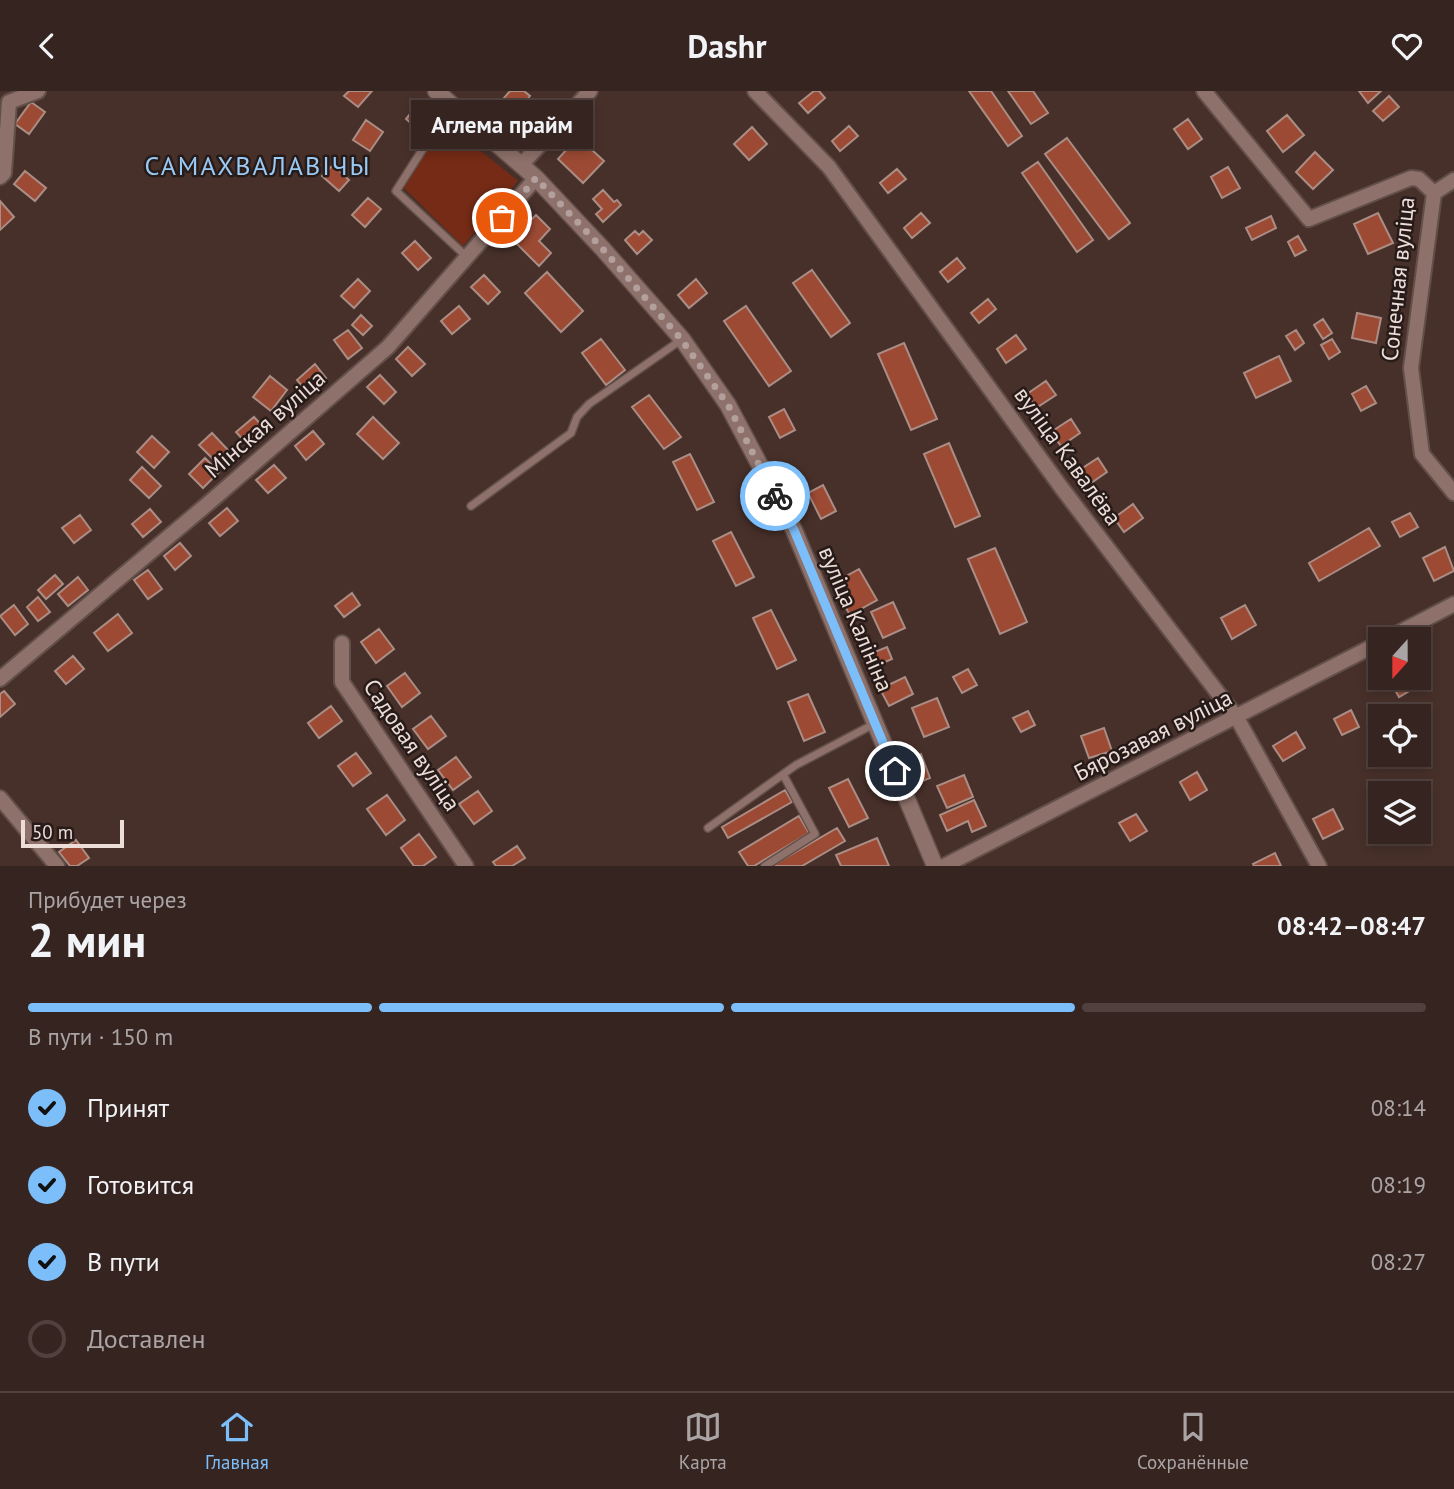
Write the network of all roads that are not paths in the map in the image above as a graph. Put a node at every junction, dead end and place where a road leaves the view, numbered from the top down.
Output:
1 (38, 91) edge
2 (436, 91) edge
3 (590, 91) edge
4 (755, 91) edge
5 (1204, 91) edge
6 (452, 104) junction
7 (521, 165) junction
8 (0, 177) edge
9 (536, 178) junction
10 (1454, 180) edge
11 (1434, 193) junction
12 (467, 257) junction
13 (681, 339) junction
14 (1454, 493) edge
15 (471, 506) dead end
16 (1454, 604) edge
17 (1410, 627) edge
18 (342, 643) dead end
19 (1368, 649) edge
20 (0, 679) edge
21 (1237, 718) junction
22 (875, 724) junction
23 (784, 776) junction
24 (0, 799) edge
25 (708, 828) dead end
26 (57, 866) edge
27 (466, 866) edge
28 (765, 866) edge
29 (935, 866) edge
30 (944, 866) edge
31 (1319, 866) edge

1 - 8 street
2 - 6 street, вуліца Калініна
3 - 7 street
4 - 21 street, вуліца Кавалёва
5 - 11 street, Сонечная вуліца
6 - 7 street, вуліца Калініна
6 - 12 lane
7 - 9 street, вуліца Калініна
9 - 12 street, Мінская вуліца
9 - 13 street, вуліца Калініна
10 - 11 street
11 - 14 street, Сонечная вуліца
12 - 20 street, Мінская вуліца
13 - 15 lane
13 - 22 street, вуліца Калініна
16 - 17 street
18 - 27 street, Садовая вуліца
19 - 21 street, Бярозавая вуліца
21 - 30 street, Бярозавая вуліца
21 - 31 street, вуліца Кавалёва
22 - 23 lane
22 - 29 street, вуліца Калініна
23 - 25 lane
23 - 28 lane
24 - 26 street

